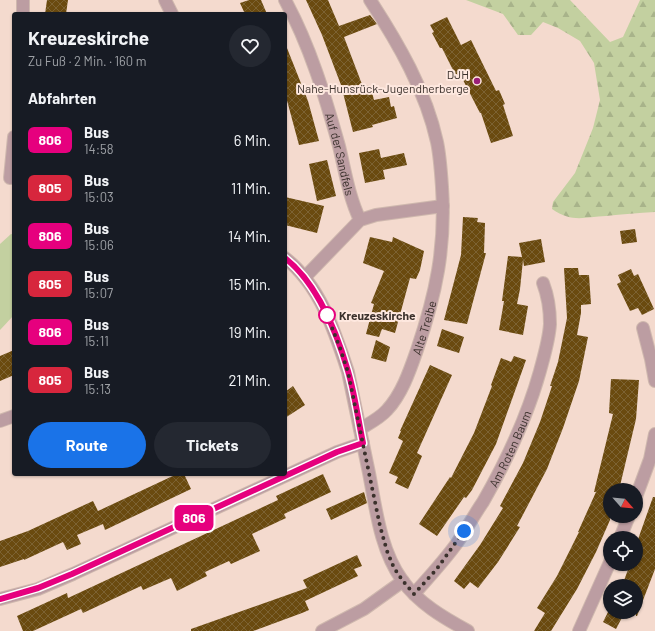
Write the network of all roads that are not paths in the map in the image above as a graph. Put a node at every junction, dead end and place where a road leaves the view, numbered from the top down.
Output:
1 (23, 0) edge
2 (165, 0) edge
3 (286, 0) edge
4 (370, 0) edge
5 (23, 12) edge
6 (171, 12) edge
7 (12, 150) edge
8 (8, 178) edge
9 (443, 206) junction
10 (360, 220) junction
11 (287, 260) edge
12 (304, 277) junction
13 (543, 282) dead end
14 (643, 328) dead end
15 (655, 381) edge
16 (12, 417) edge
17 (0, 421) edge
18 (360, 429) junction
19 (655, 434) edge
20 (363, 443) junction
21 (287, 475) edge
22 (285, 476) edge
23 (641, 483) edge
24 (606, 571) edge
25 (403, 581) junction
26 (414, 594) junction
27 (0, 599) edge
28 (322, 631) edge
29 (468, 631) edge
30 (579, 631) edge

1 - 5 street
2 - 6 street
3 - 10 street, Auf der Sandfels
4 - 9 street, Alte Treibe
7 - 8 street
9 - 10 street
9 - 18 street, Alte Treibe
10 - 12 street
11 - 12 street
12 - 18 street
13 - 26 street, Am Roten Baum
14 - 15 street
16 - 17 street
18 - 20 street
19 - 23 street
20 - 21 street
20 - 25 street
22 - 27 street
24 - 30 street
25 - 26 street
25 - 28 street
26 - 29 street

